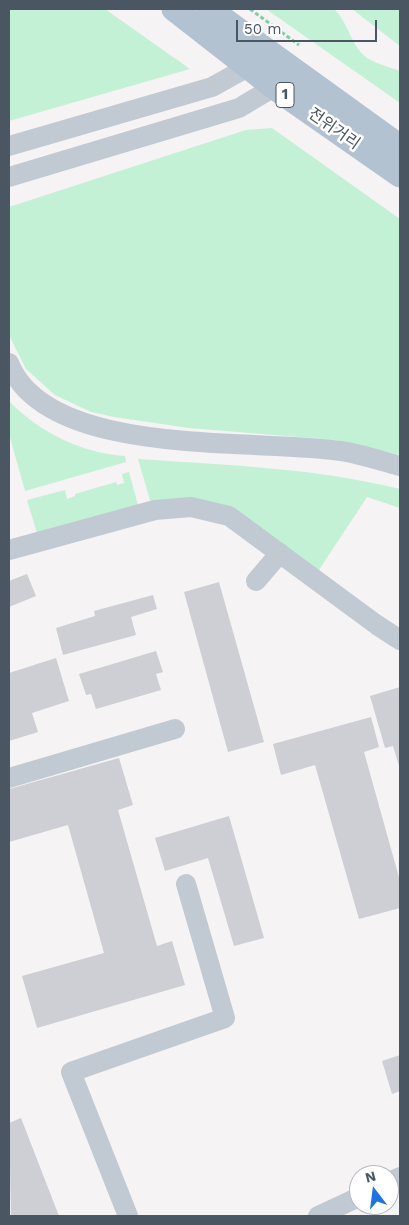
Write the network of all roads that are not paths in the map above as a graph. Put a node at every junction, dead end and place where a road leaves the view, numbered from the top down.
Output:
1 (174, 9) edge
2 (208, 9) edge
3 (248, 67) junction
4 (274, 87) junction
5 (9, 146) edge
6 (400, 147) edge
7 (400, 175) edge
8 (9, 177) edge
9 (9, 363) edge
10 (400, 466) edge
11 (9, 550) edge
12 (280, 553) junction
13 (256, 581) dead end
14 (400, 640) edge
15 (175, 729) dead end
16 (9, 778) edge
17 (186, 884) dead end
18 (349, 1202) edge
19 (128, 1216) edge
20 (318, 1216) edge

1 - 3 main road, 전위거리 / 1
2 - 6 main road, 전위거리 / 1
3 - 4 main road, 전위거리 / 1
3 - 5 street
4 - 7 main road, 전위거리 / 1
4 - 8 street
9 - 10 street
11 - 12 street
12 - 13 street
12 - 14 street
15 - 16 street
17 - 19 street
18 - 20 street

